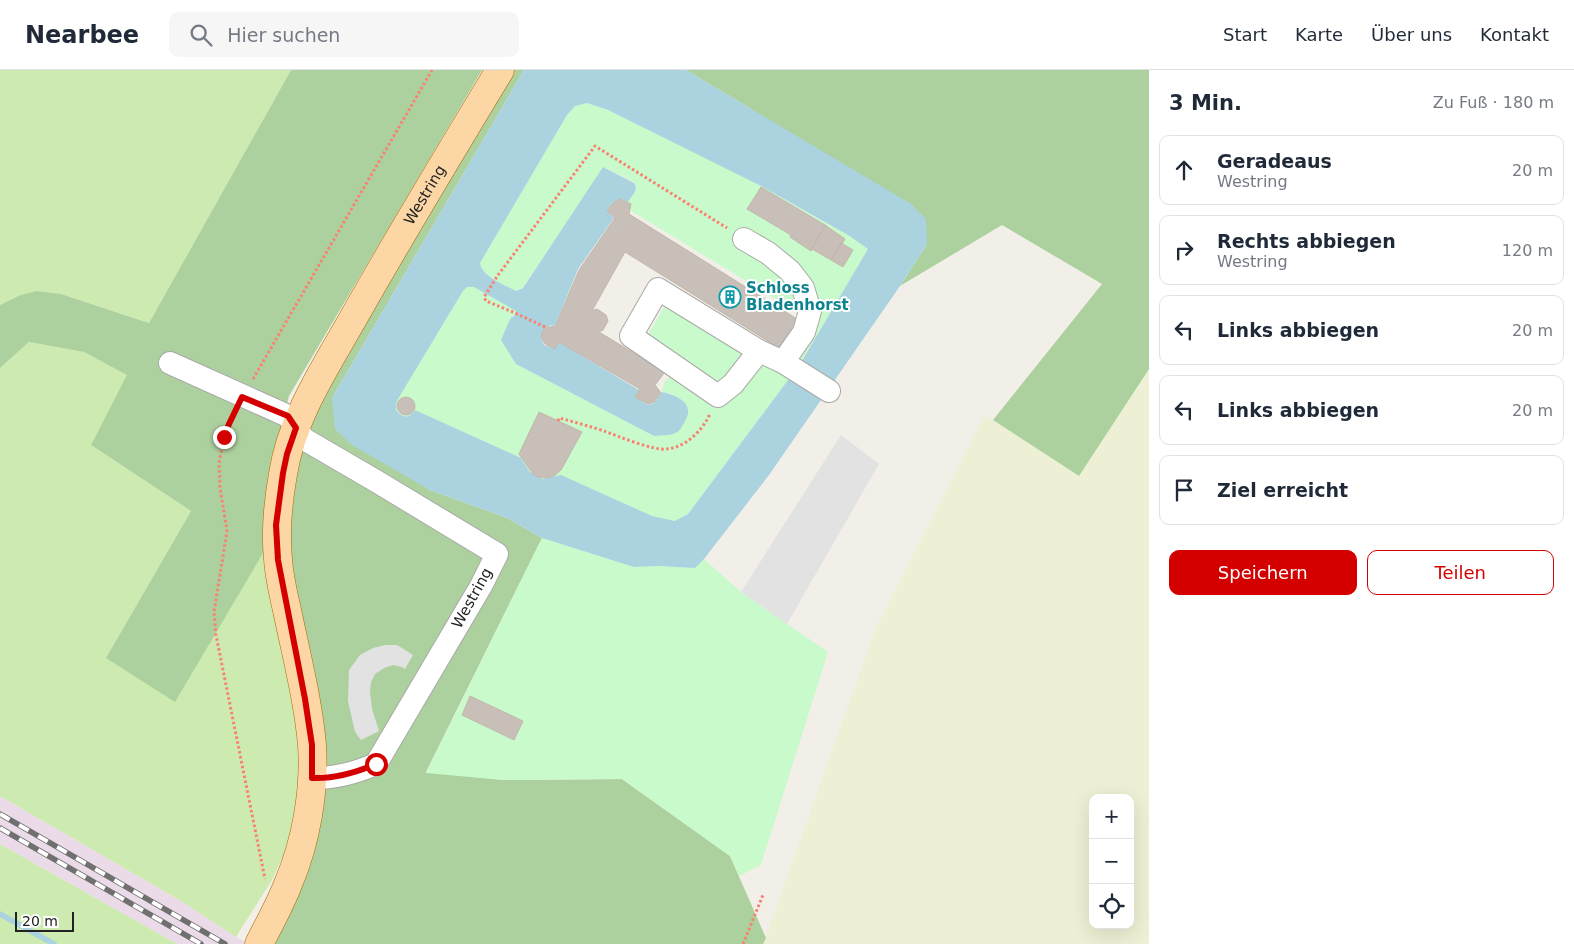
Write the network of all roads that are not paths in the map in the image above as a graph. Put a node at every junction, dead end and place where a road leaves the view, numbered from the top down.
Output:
1 (500, 70) edge
2 (744, 239) road end
3 (759, 351) junction
4 (170, 363) dead end
5 (789, 366) junction
6 (829, 391) dead end
7 (296, 428) junction
8 (312, 778) junction
9 (259, 944) edge

1 - 7 main road, Westring
2 - 5 lane
3 - 3 lane
3 - 5 lane
4 - 7 lane
5 - 6 lane
7 - 8 main road, Westring
7 - 8 lane, Westring
8 - 9 main road, Westring

